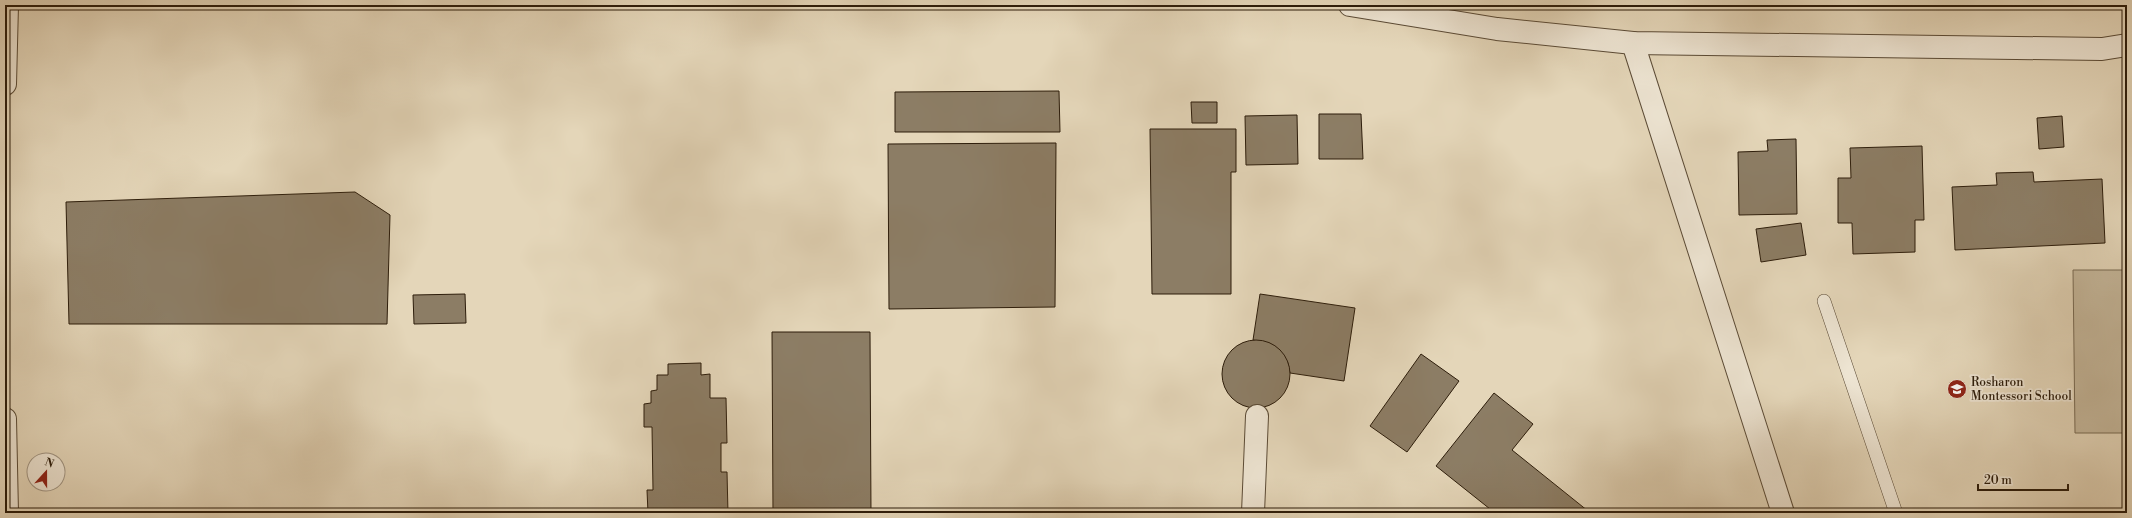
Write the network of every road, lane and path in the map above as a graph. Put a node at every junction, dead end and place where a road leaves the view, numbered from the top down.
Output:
1 (7, 5) edge
2 (1350, 5) edge
3 (1633, 43) junction
4 (2127, 45) edge
5 (5, 84) edge
6 (1824, 301) dead end
7 (1257, 416) dead end
8 (5, 419) edge
9 (7, 513) edge
10 (1253, 513) edge
11 (1783, 513) edge
12 (1896, 513) edge

1 - 5 street
2 - 3 street
3 - 4 street
3 - 11 street
6 - 12 lane
7 - 10 street
8 - 9 street

